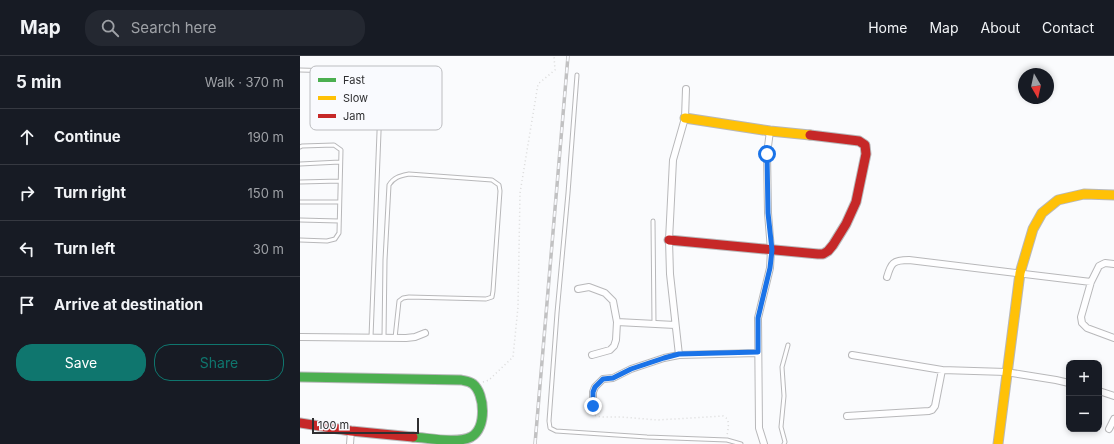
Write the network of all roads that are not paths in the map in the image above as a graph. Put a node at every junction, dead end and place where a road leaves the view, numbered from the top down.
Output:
1 (300, 70) edge
2 (310, 70) edge
3 (577, 75) dead end
4 (686, 90) dead end
5 (685, 118) junction
6 (378, 130) edge
7 (770, 131) junction
8 (300, 147) edge
9 (340, 162) junction
10 (300, 164) edge
11 (340, 181) junction
12 (300, 182) edge
13 (1114, 195) edge
14 (300, 202) edge
15 (340, 202) junction
16 (300, 220) edge
17 (339, 221) junction
18 (653, 221) dead end
19 (300, 240) edge
20 (669, 240) junction
21 (772, 250) junction
22 (1114, 264) edge
23 (1020, 273) junction
24 (887, 278) dead end
25 (1091, 282) junction
26 (578, 289) dead end
27 (617, 322) junction
28 (654, 324) junction
29 (675, 325) junction
30 (425, 333) dead end
31 (300, 337) edge
32 (372, 337) junction
33 (384, 337) junction
34 (396, 338) junction
35 (1114, 338) edge
36 (788, 345) dead end
37 (758, 352) junction
38 (679, 354) junction
39 (852, 354) dead end
40 (592, 355) dead end
41 (942, 370) junction
42 (1006, 372) junction
43 (300, 377) edge
44 (1066, 382) edge
45 (1102, 392) edge
46 (1114, 396) edge
47 (593, 406) road end
48 (847, 416) dead end
49 (1114, 419) edge
50 (300, 423) edge
51 (1109, 429) dead end
52 (351, 431) junction
53 (350, 444) edge
54 (741, 444) edge
55 (764, 444) edge
56 (784, 444) edge
57 (998, 444) edge

1 - 2 lane
3 - 54 lane
4 - 5 street
5 - 7 street
5 - 20 street
6 - 32 lane
7 - 21 street
7 - 21 street
8 - 9 lane
9 - 10 lane
9 - 11 lane
11 - 12 lane
11 - 15 lane
13 - 23 street
14 - 15 lane
15 - 17 lane
16 - 17 lane
17 - 19 lane
18 - 28 lane
20 - 21 street
20 - 29 street
21 - 37 street
22 - 25 street
23 - 24 street
23 - 25 street
23 - 42 street
25 - 35 street
26 - 27 street
27 - 28 street
27 - 40 street
28 - 29 street
29 - 38 street
30 - 34 street
31 - 32 street
32 - 33 street
33 - 34 street
33 - 34 lane
36 - 56 lane
37 - 38 street
37 - 55 street
38 - 47 street
39 - 41 street
41 - 42 street
41 - 48 street
42 - 44 street
42 - 57 street
43 - 52 street
45 - 46 street
49 - 51 street
50 - 52 street
52 - 53 street

